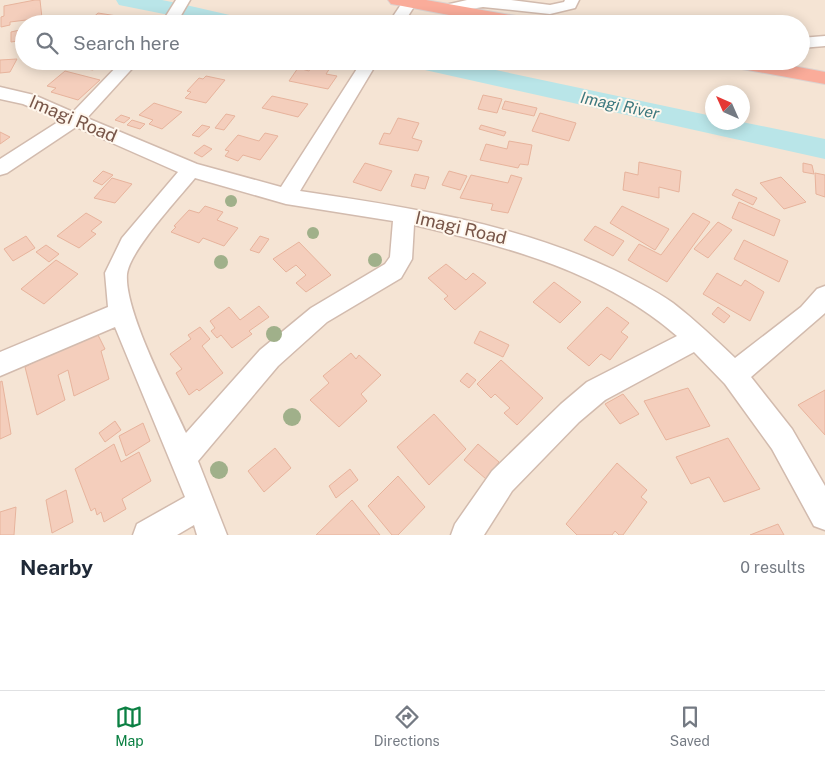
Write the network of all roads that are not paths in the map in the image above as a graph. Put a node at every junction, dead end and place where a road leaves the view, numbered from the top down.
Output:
1 (183, 0) edge
2 (572, 0) edge
3 (404, 1) edge
4 (446, 9) junction
5 (174, 15) edge
6 (399, 15) edge
7 (478, 15) edge
8 (825, 41) edge
9 (810, 42) edge
10 (122, 70) edge
11 (364, 70) edge
12 (787, 70) edge
13 (825, 78) edge
14 (0, 93) edge
15 (76, 119) junction
16 (0, 168) edge
17 (191, 170) junction
18 (286, 196) junction
19 (404, 215) junction
20 (825, 296) edge
21 (121, 313) junction
22 (697, 338) junction
23 (0, 364) edge
24 (734, 375) junction
25 (182, 459) junction
26 (202, 504) junction
27 (825, 515) edge
28 (148, 535) edge
29 (212, 535) edge
30 (466, 535) edge

1 - 5 street
2 - 4 street
3 - 4 highway
3 - 6 street
4 - 7 highway
8 - 9 street
10 - 15 street
11 - 18 street
12 - 13 highway
14 - 15 street, Imagi Road
15 - 16 street
15 - 17 street, Imagi Road
17 - 18 street, Imagi Road
17 - 21 street
18 - 19 street, Imagi Road
19 - 22 street, Imagi Road
19 - 25 street
20 - 24 street
21 - 23 street
21 - 25 street
22 - 24 street, Imagi Road
22 - 30 street
24 - 27 street, Imagi Road
25 - 26 street
26 - 28 street
26 - 29 street

